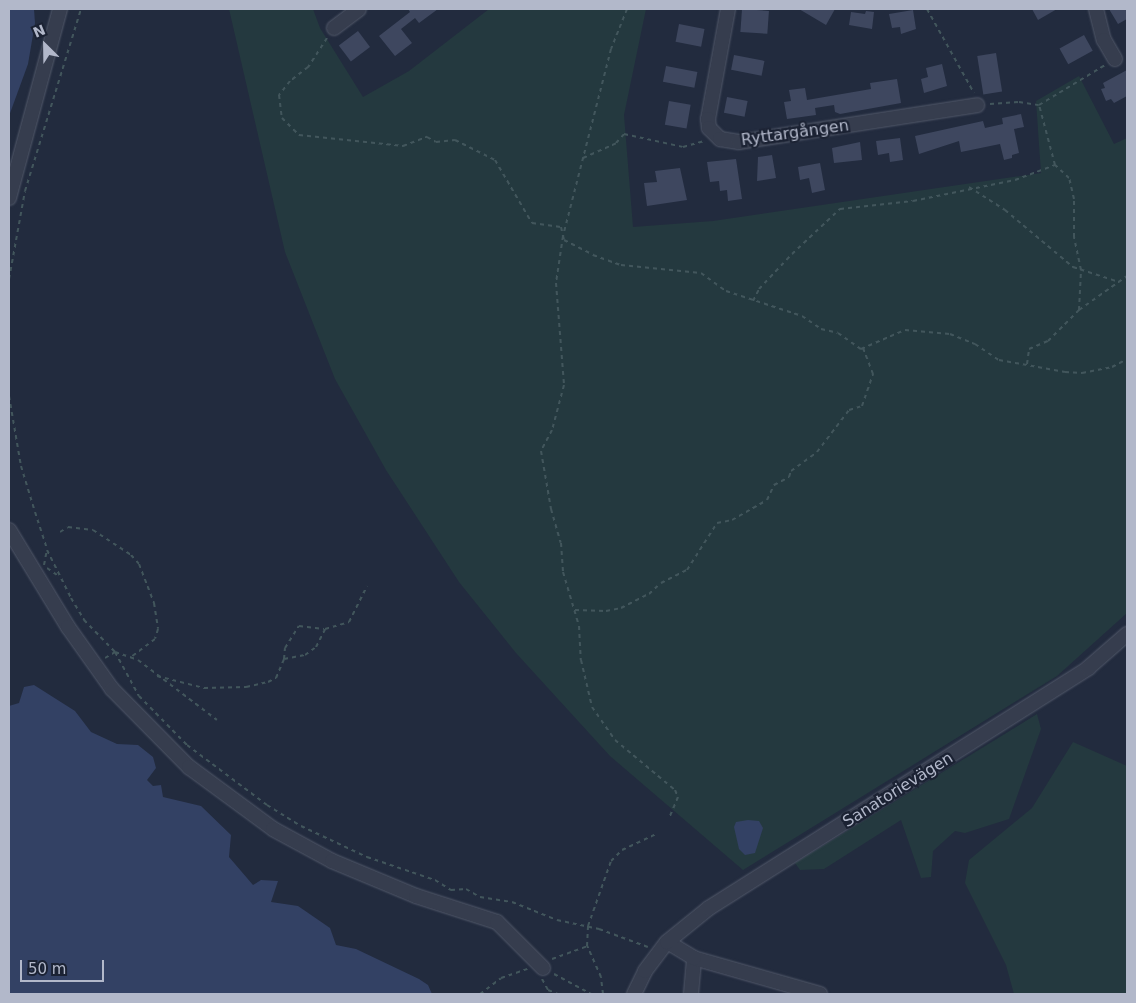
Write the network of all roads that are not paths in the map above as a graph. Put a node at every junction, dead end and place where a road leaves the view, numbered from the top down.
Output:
1 (60, 9) edge
2 (359, 9) edge
3 (728, 9) edge
4 (1096, 9) edge
5 (334, 28) road end
6 (1114, 59) road end
7 (977, 105) road end
8 (9, 198) edge
9 (9, 530) edge
10 (1127, 634) edge
11 (663, 947) junction
12 (694, 958) junction
13 (541, 966) road end
14 (637, 992) edge
15 (691, 994) edge
16 (820, 994) edge

1 - 8 street
2 - 5 street
3 - 7 street, Ryttargången
4 - 6 street
9 - 13 street
10 - 11 street, Sanatorievägen
11 - 12 street
11 - 14 street, Sanatorievägen
12 - 15 street
12 - 16 street

